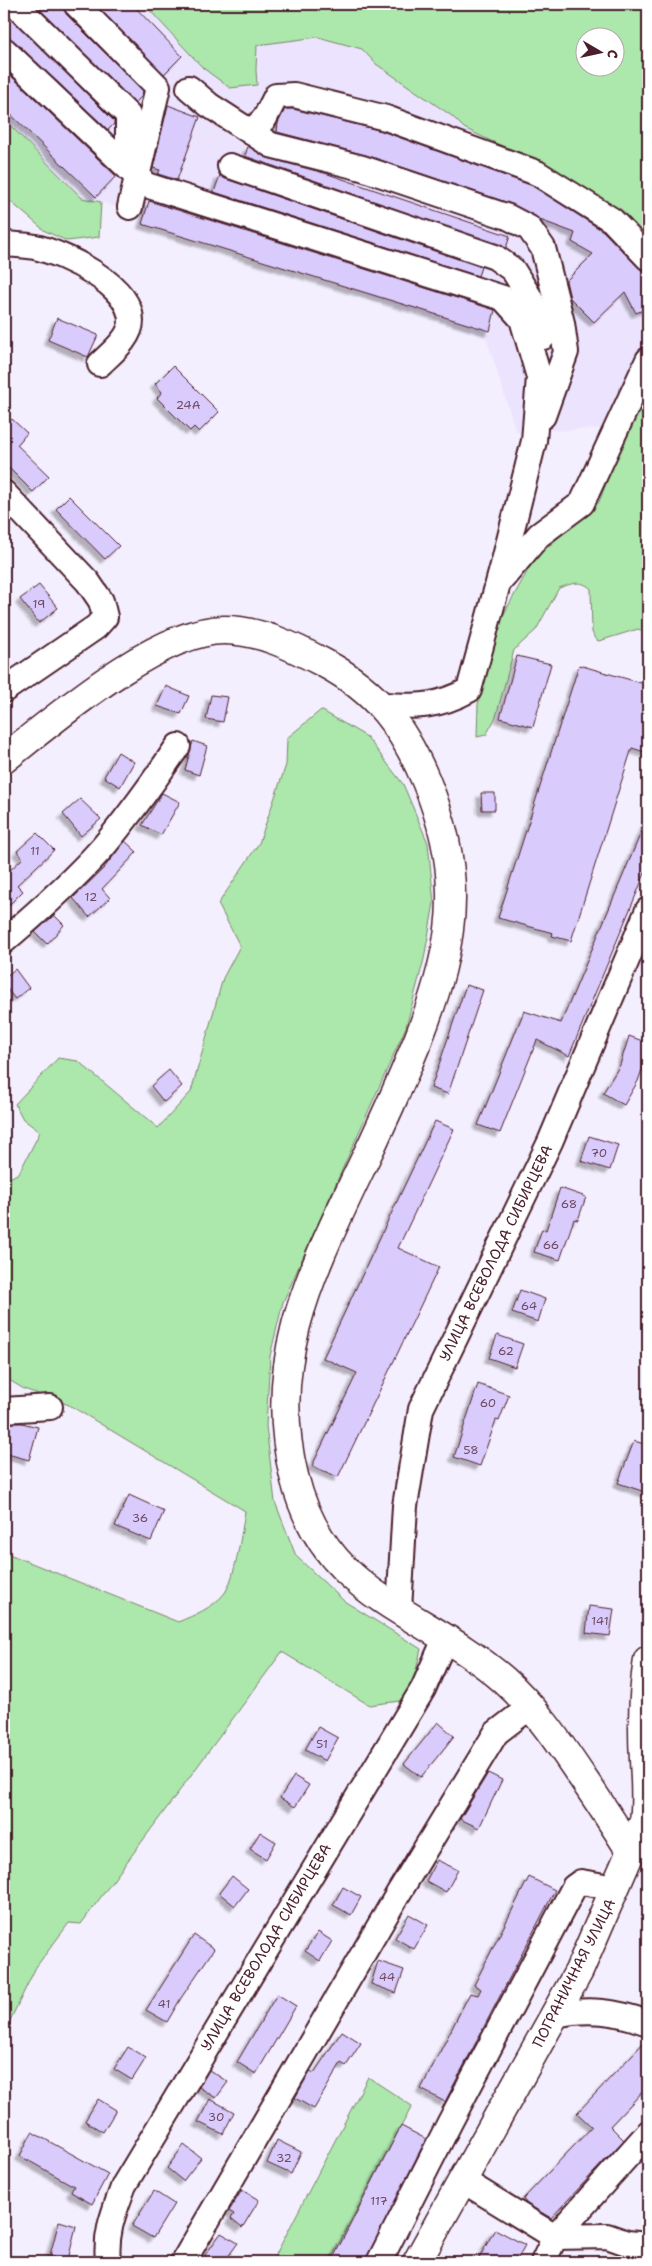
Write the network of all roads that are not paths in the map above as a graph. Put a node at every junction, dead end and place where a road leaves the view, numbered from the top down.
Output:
1 (15, 4) edge
2 (76, 4) edge
3 (4, 50) edge
4 (189, 88) dead end
5 (251, 132) junction
6 (230, 166) dead end
7 (138, 177) junction
8 (130, 207) dead end
9 (4, 244) edge
10 (648, 258) edge
11 (648, 360) edge
12 (100, 364) dead end
13 (555, 385) junction
14 (534, 440) junction
15 (4, 493) edge
16 (496, 587) junction
17 (4, 690) edge
18 (382, 705) junction
19 (178, 746) dead end
20 (4, 759) edge
21 (648, 910) edge
22 (4, 941) edge
23 (50, 1407) dead end
24 (4, 1410) edge
25 (399, 1610) junction
26 (445, 1639) junction
27 (648, 1660) edge
28 (530, 1707) junction
29 (630, 1852) junction
30 (616, 1888) junction
31 (555, 2015) junction
32 (648, 2023) edge
33 (648, 2133) edge
34 (462, 2180) junction
35 (555, 2237) junction
36 (648, 2245) edge
37 (108, 2262) edge
38 (183, 2262) edge
39 (379, 2262) edge
40 (417, 2262) edge
41 (543, 2262) edge

1 - 7 street
2 - 7 street
3 - 7 street
4 - 5 street
5 - 10 street
5 - 13 street
6 - 13 street
7 - 8 street
7 - 14 street
9 - 12 street
11 - 16 street
13 - 14 street
14 - 16 street
15 - 17 street
16 - 18 street
18 - 20 main road
18 - 25 main road
19 - 22 street
21 - 25 street, УЛИЦА ВСЕВОЛОДА СИБИРЦЕВА
23 - 24 street
25 - 26 main road
26 - 28 main road
26 - 37 street, УЛИЦА ВСЕВОЛОДА СИБИРЦЕВА
27 - 29 main road, ПОГРАНИЧНАЯ УЛИЦА
28 - 29 main road
28 - 38 street
29 - 30 main road, ПОГРАНИЧНАЯ УЛИЦА
30 - 31 main road, ПОГРАНИЧНАЯ УЛИЦА
30 - 39 street
31 - 32 street
31 - 34 main road, ПОГРАНИЧНАЯ УЛИЦА
33 - 35 street
34 - 35 street
34 - 40 main road, ПОГРАНИЧНАЯ УЛИЦА
35 - 36 street
35 - 41 street

